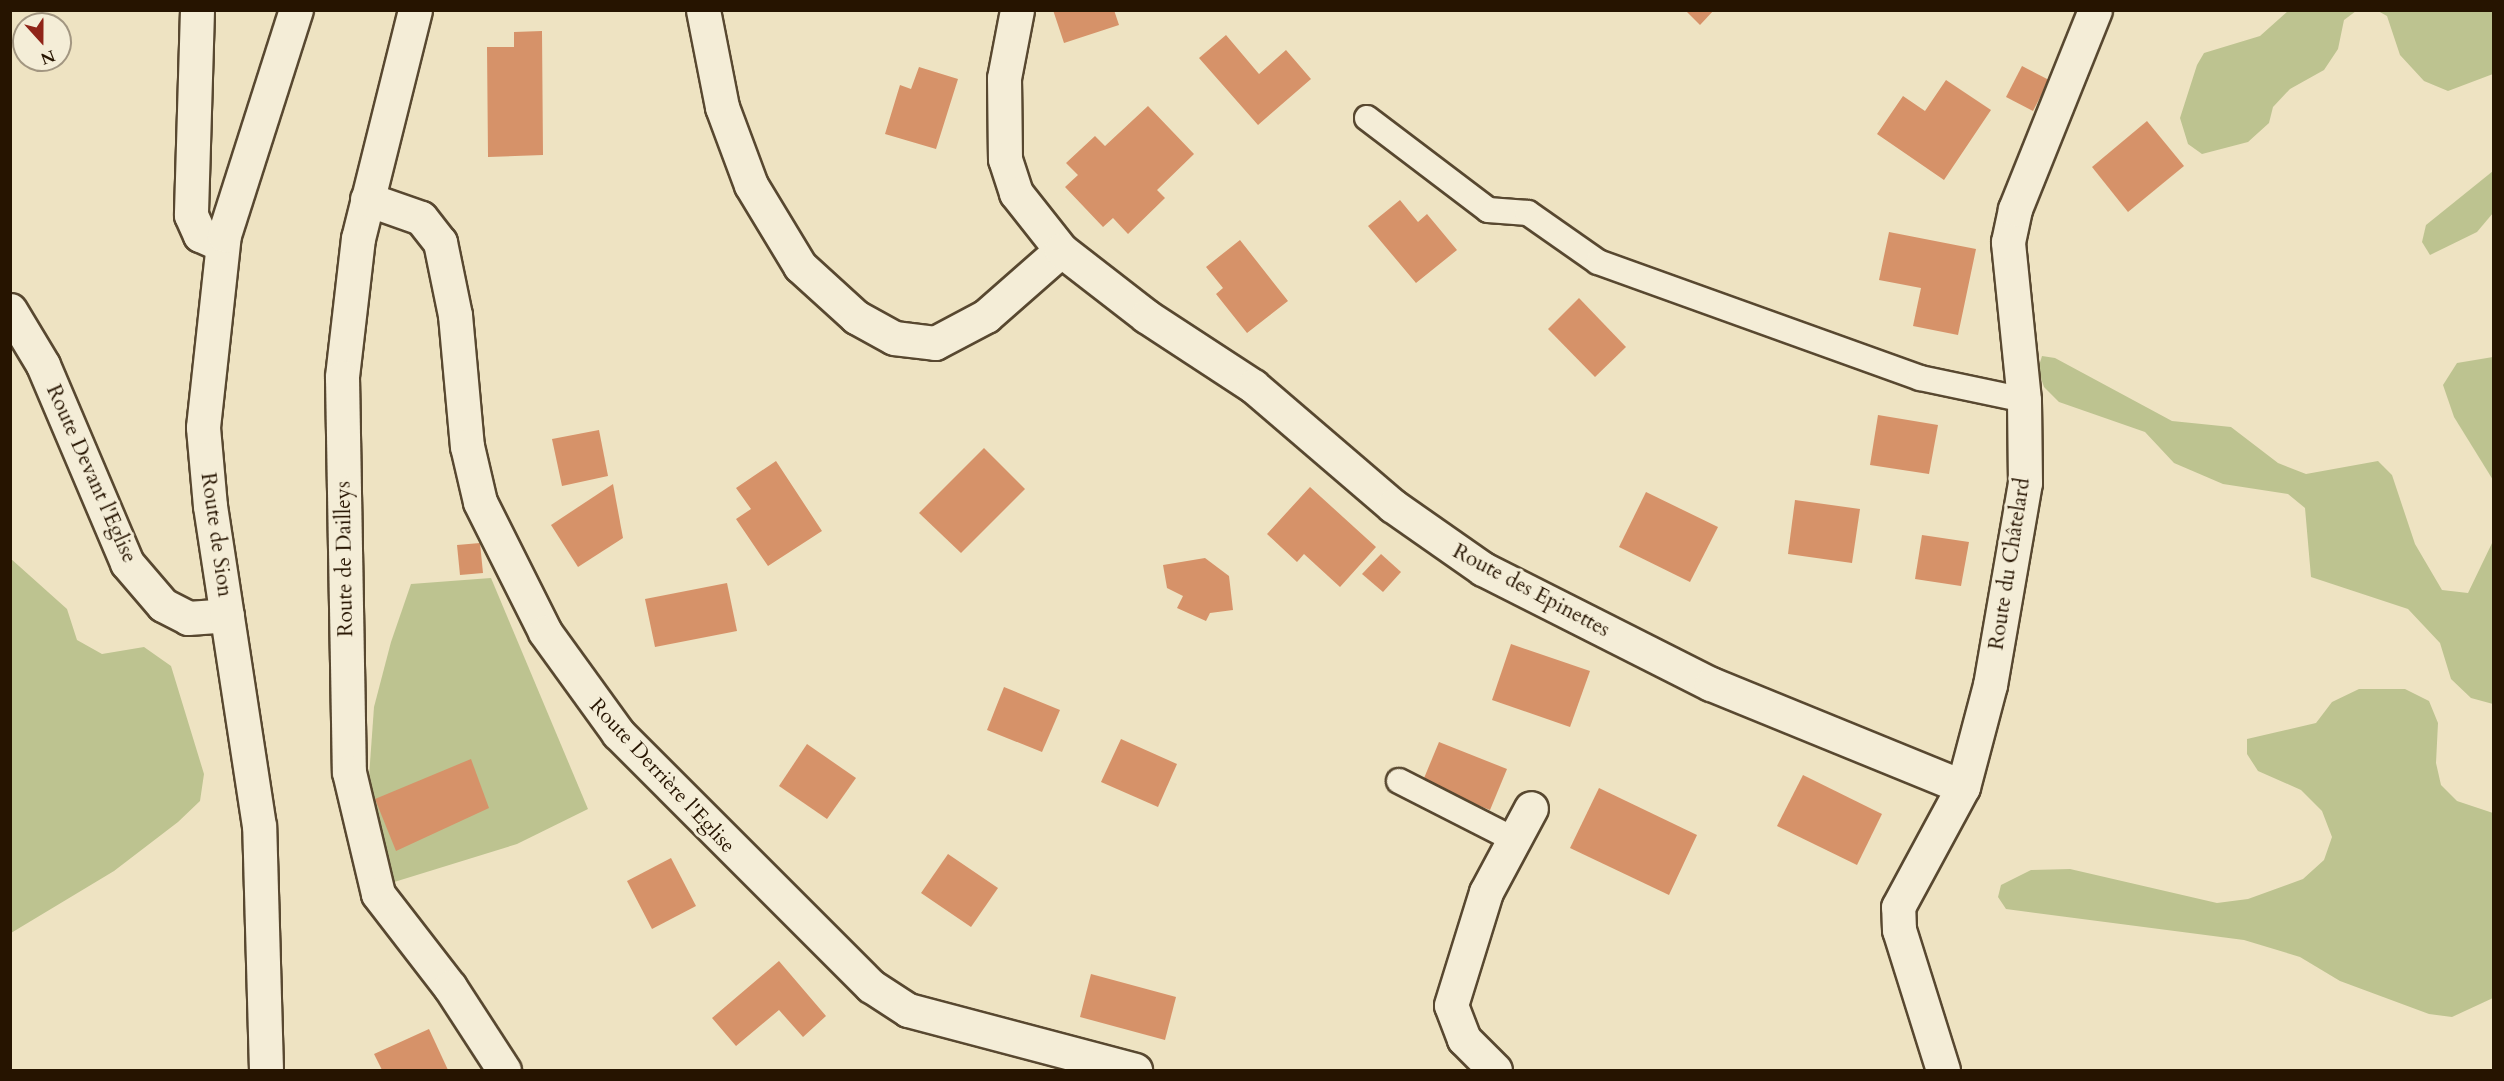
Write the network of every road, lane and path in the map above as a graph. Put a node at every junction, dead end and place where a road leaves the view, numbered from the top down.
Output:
1 (196, 10) edge
2 (296, 10) edge
3 (415, 10) edge
4 (703, 10) edge
5 (1017, 10) edge
6 (2095, 10) edge
7 (1367, 118) dead end
8 (368, 200) junction
9 (222, 245) junction
10 (1061, 250) junction
11 (10, 310) edge
12 (2024, 400) junction
13 (227, 615) junction
14 (1399, 782) dead end
15 (1963, 787) junction
16 (1531, 808) dead end
17 (1513, 838) junction
18 (266, 1071) edge
19 (504, 1071) edge
20 (1135, 1071) edge
21 (1495, 1071) edge
22 (1943, 1071) edge

1 - 9 street
2 - 9 street, Route de Sion
3 - 8 street, Route de Dailleys
4 - 10 street
5 - 10 street, Route des Epinettes
6 - 12 street, Route du Châtelard
7 - 12 lane
8 - 19 street, Route de Dailleys
8 - 20 street, Route Derrière l'Eglise
9 - 13 street, Route de Sion
10 - 15 street, Route des Epinettes
11 - 13 street, Route Devant l'Eglise
12 - 15 street, Route du Châtelard
13 - 18 street, Route de Sion
14 - 17 lane
15 - 22 street, Route du Châtelard
16 - 17 street
17 - 21 street

